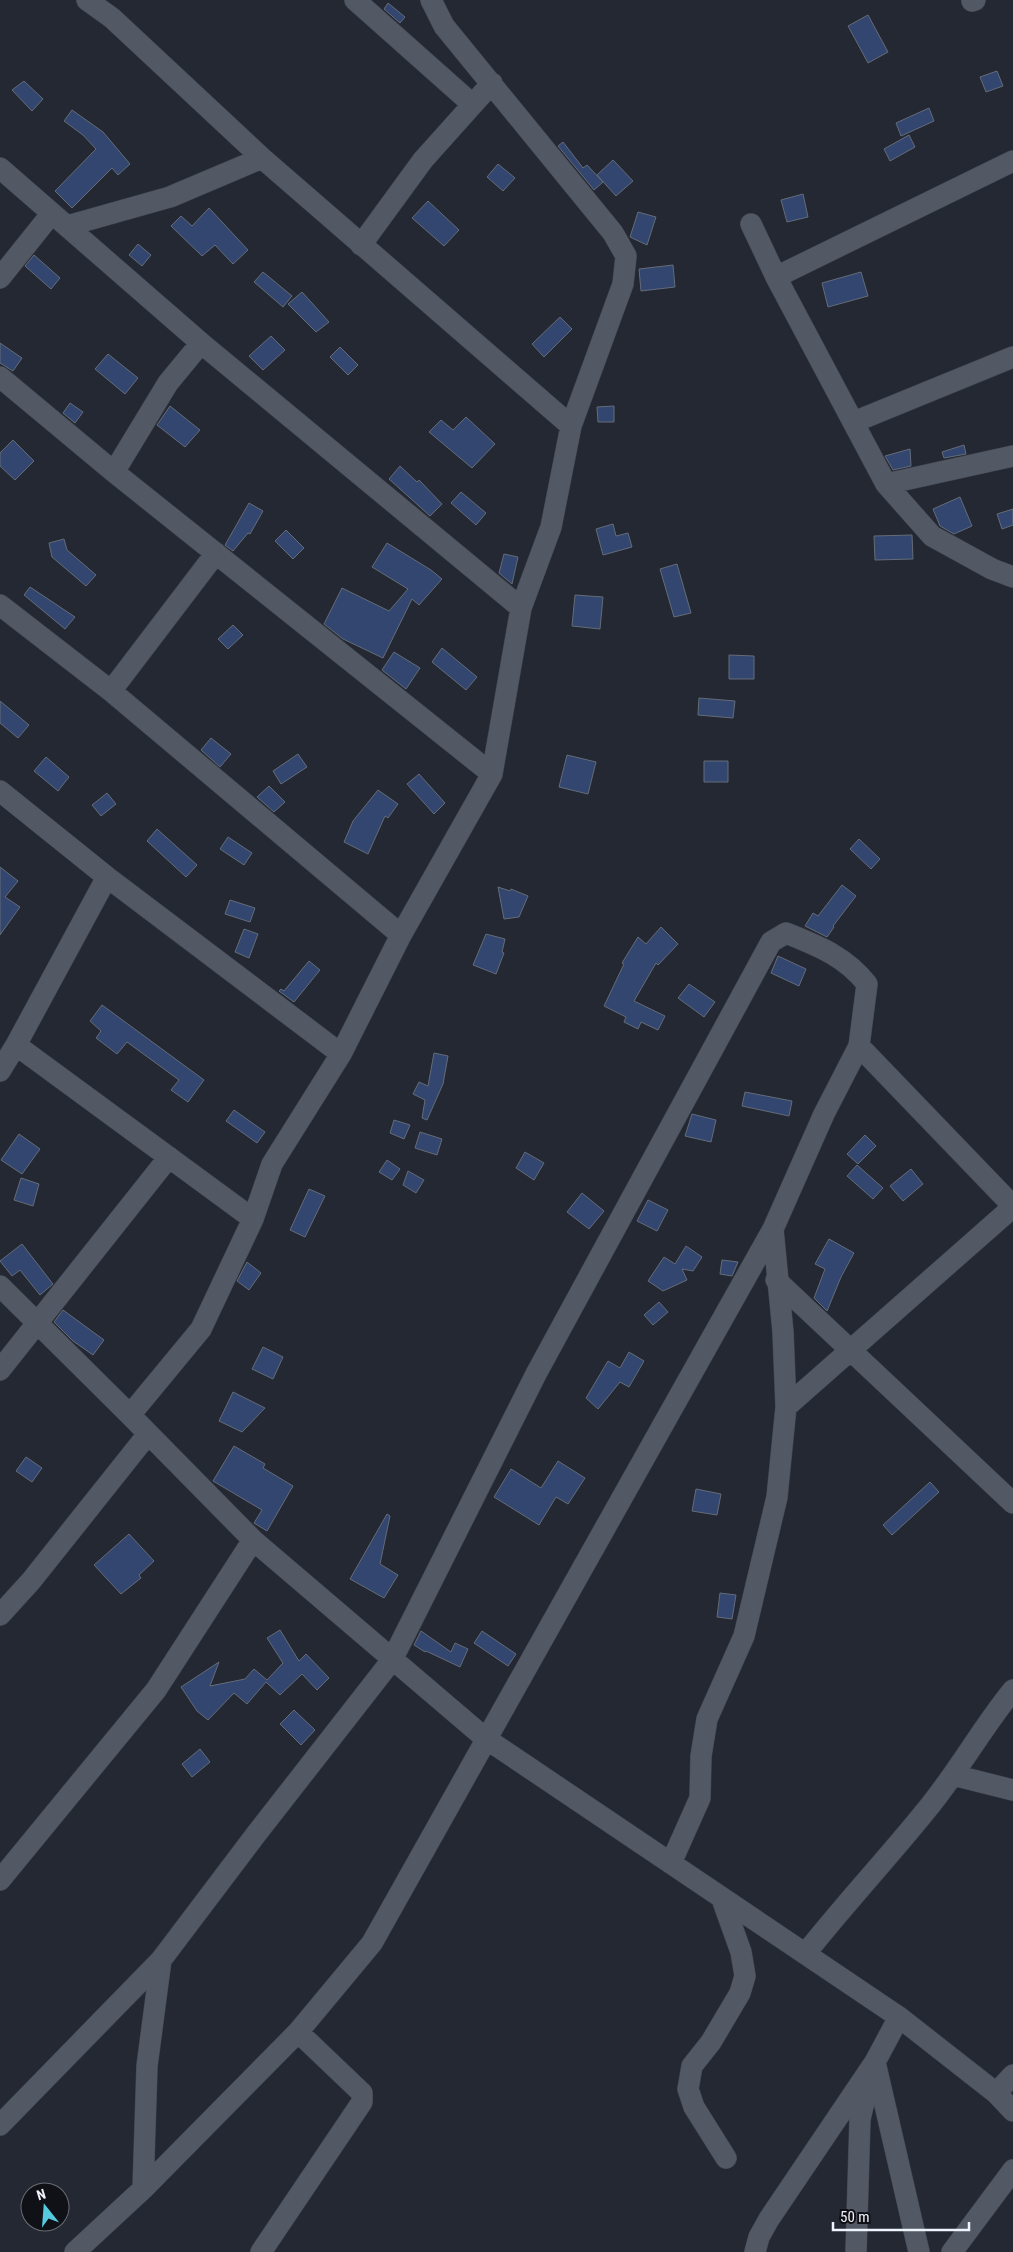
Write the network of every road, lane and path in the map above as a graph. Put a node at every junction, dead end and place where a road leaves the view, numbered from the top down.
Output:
1 (87, 0) edge
2 (355, 0) edge
3 (431, 0) edge
4 (492, 83) junction
5 (472, 104) junction
6 (262, 158) junction
7 (1013, 160) edge
8 (0, 168) edge
9 (60, 220) junction
10 (751, 224) dead end
11 (361, 245) junction
12 (776, 277) junction
13 (0, 278) edge
14 (201, 343) junction
15 (1013, 357) edge
16 (0, 377) edge
17 (854, 422) junction
18 (571, 426) junction
19 (1013, 456) edge
20 (114, 472) junction
21 (886, 484) junction
22 (216, 553) junction
23 (1013, 577) edge
24 (0, 605) edge
25 (521, 608) junction
26 (111, 691) junction
27 (492, 774) junction
28 (0, 791) edge
29 (107, 877) junction
30 (401, 935) junction
31 (16, 1045) junction
32 (859, 1046) junction
33 (341, 1054) junction
34 (0, 1070) edge
35 (169, 1157) junction
36 (1013, 1207) edge
37 (253, 1219) junction
38 (773, 1229) junction
39 (776, 1280) junction
40 (0, 1286) edge
41 (38, 1324) junction
42 (852, 1349) junction
43 (0, 1370) edge
44 (786, 1407) junction
45 (130, 1415) junction
46 (148, 1434) junction
47 (1013, 1503) edge
48 (253, 1540) junction
49 (0, 1616) edge
50 (392, 1660) junction
51 (1013, 1690) edge
52 (485, 1738) junction
53 (954, 1775) junction
54 (1013, 1790) edge
55 (672, 1863) junction
56 (0, 1880) edge
57 (722, 1899) junction
58 (806, 1953) junction
59 (161, 1960) junction
60 (899, 2017) junction
61 (298, 2032) junction
62 (877, 2067) junction
63 (1013, 2075) edge
64 (996, 2093) junction
65 (1013, 2112) edge
66 (0, 2125) edge
67 (726, 2158) dead end
68 (1013, 2170) edge
69 (143, 2189) junction
70 (75, 2252) edge
71 (261, 2252) edge
72 (755, 2252) edge
73 (856, 2252) edge
74 (919, 2252) edge
75 (952, 2252) edge

1 - 6 street
2 - 5 street
3 - 4 street
4 - 5 street
4 - 18 street
5 - 11 street
6 - 9 street
6 - 11 street
7 - 12 street
8 - 9 street
9 - 13 street
9 - 14 street
10 - 12 street
11 - 18 street
12 - 17 street
14 - 20 street
14 - 25 street
15 - 17 street
16 - 20 street
17 - 21 street
18 - 25 street
19 - 21 street
20 - 22 street
21 - 23 street
22 - 26 street
22 - 27 street
24 - 26 street
25 - 27 street
26 - 30 street
27 - 30 street
28 - 29 street
29 - 31 street
29 - 33 street
30 - 33 street
31 - 34 street
31 - 35 street
32 - 36 street
32 - 38 street
32 - 50 street
33 - 37 street
35 - 37 street
35 - 41 street
36 - 42 street
37 - 45 street
38 - 39 street
38 - 52 street
39 - 42 street
39 - 44 street
40 - 41 street
41 - 43 street
41 - 45 street
42 - 44 street
42 - 47 street
44 - 55 street
45 - 46 street
46 - 48 street
46 - 49 street
48 - 50 street
48 - 56 street
50 - 52 street
50 - 59 street
51 - 53 street
52 - 55 street
52 - 61 street
53 - 54 street
53 - 58 street
55 - 57 street
57 - 58 street
57 - 67 street
58 - 60 street
59 - 66 street
59 - 69 street
60 - 62 street
60 - 64 street
61 - 69 street
61 - 71 street
62 - 72 street
62 - 73 street
62 - 74 street
63 - 64 street
64 - 65 street
68 - 75 street
69 - 70 street

